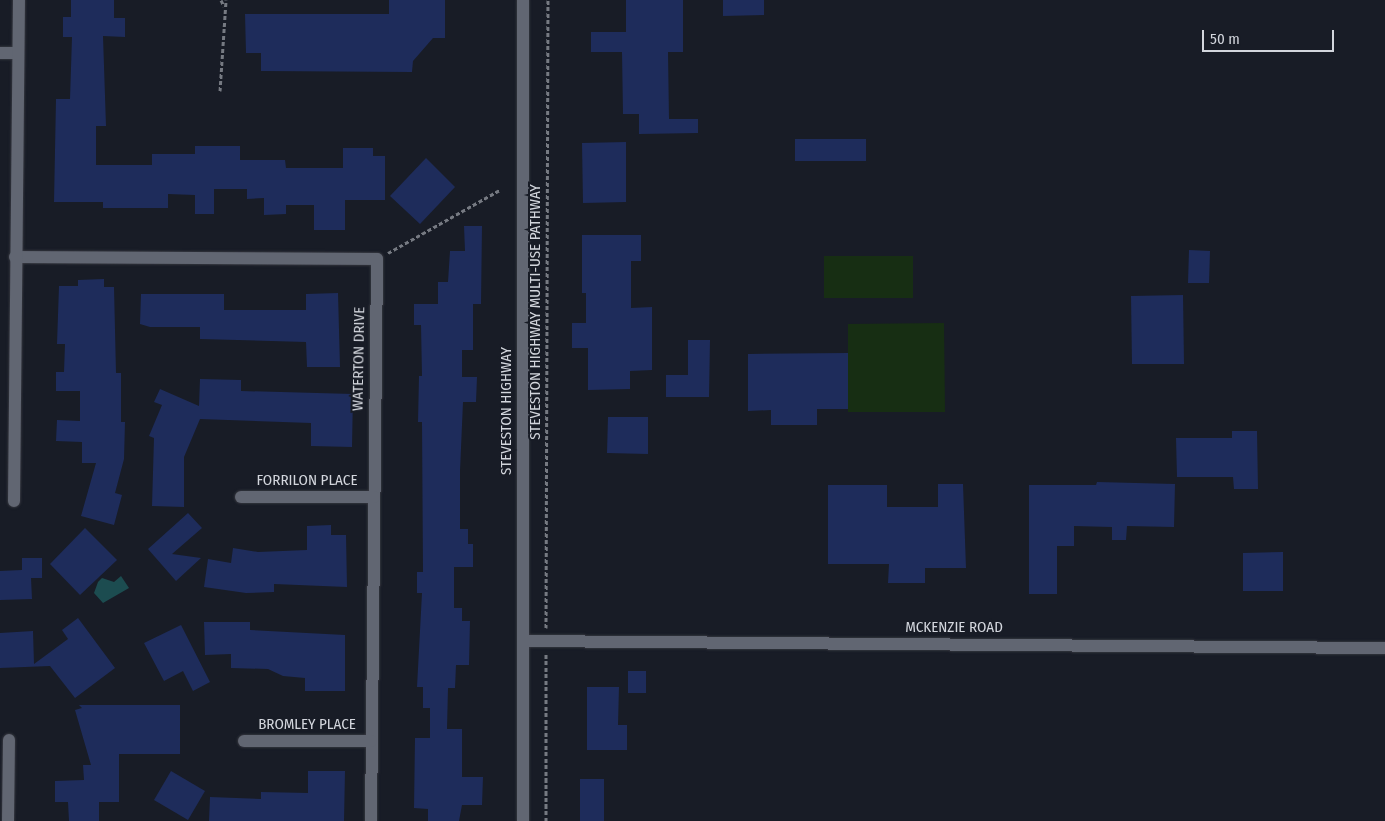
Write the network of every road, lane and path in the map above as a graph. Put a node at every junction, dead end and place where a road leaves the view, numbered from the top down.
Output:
1 (18, 0) edge
2 (221, 0) edge
3 (226, 0) edge
4 (523, 0) edge
5 (548, 0) edge
6 (224, 7) junction
7 (0, 53) edge
8 (18, 53) junction
9 (220, 91) dead end
10 (500, 190) dead end
11 (15, 257) junction
12 (377, 259) junction
13 (241, 497) dead end
14 (374, 497) junction
15 (14, 501) dead end
16 (546, 623) dead end
17 (524, 641) junction
18 (1385, 648) edge
19 (546, 670) dead end
20 (9, 740) dead end
21 (244, 741) dead end
22 (371, 742) junction
23 (8, 821) edge
24 (371, 821) edge
25 (523, 821) edge
26 (546, 821) edge

1 - 8 street
2 - 6 path
3 - 6 path
4 - 17 street, STEVESTON HIGHWAY
5 - 16 path, STEVESTON HIGHWAY MULTI-USE PATHWAY
6 - 9 path
7 - 8 street
8 - 11 street
10 - 12 path
11 - 12 street
11 - 15 street
12 - 14 street, WATERTON DRIVE
13 - 14 street, FORRILON PLACE
14 - 22 street, WATERTON DRIVE
17 - 18 street, MCKENZIE ROAD
17 - 25 street, STEVESTON HIGHWAY
19 - 26 path
20 - 23 street
21 - 22 street, BROMLEY PLACE
22 - 24 street, WATERTON DRIVE

